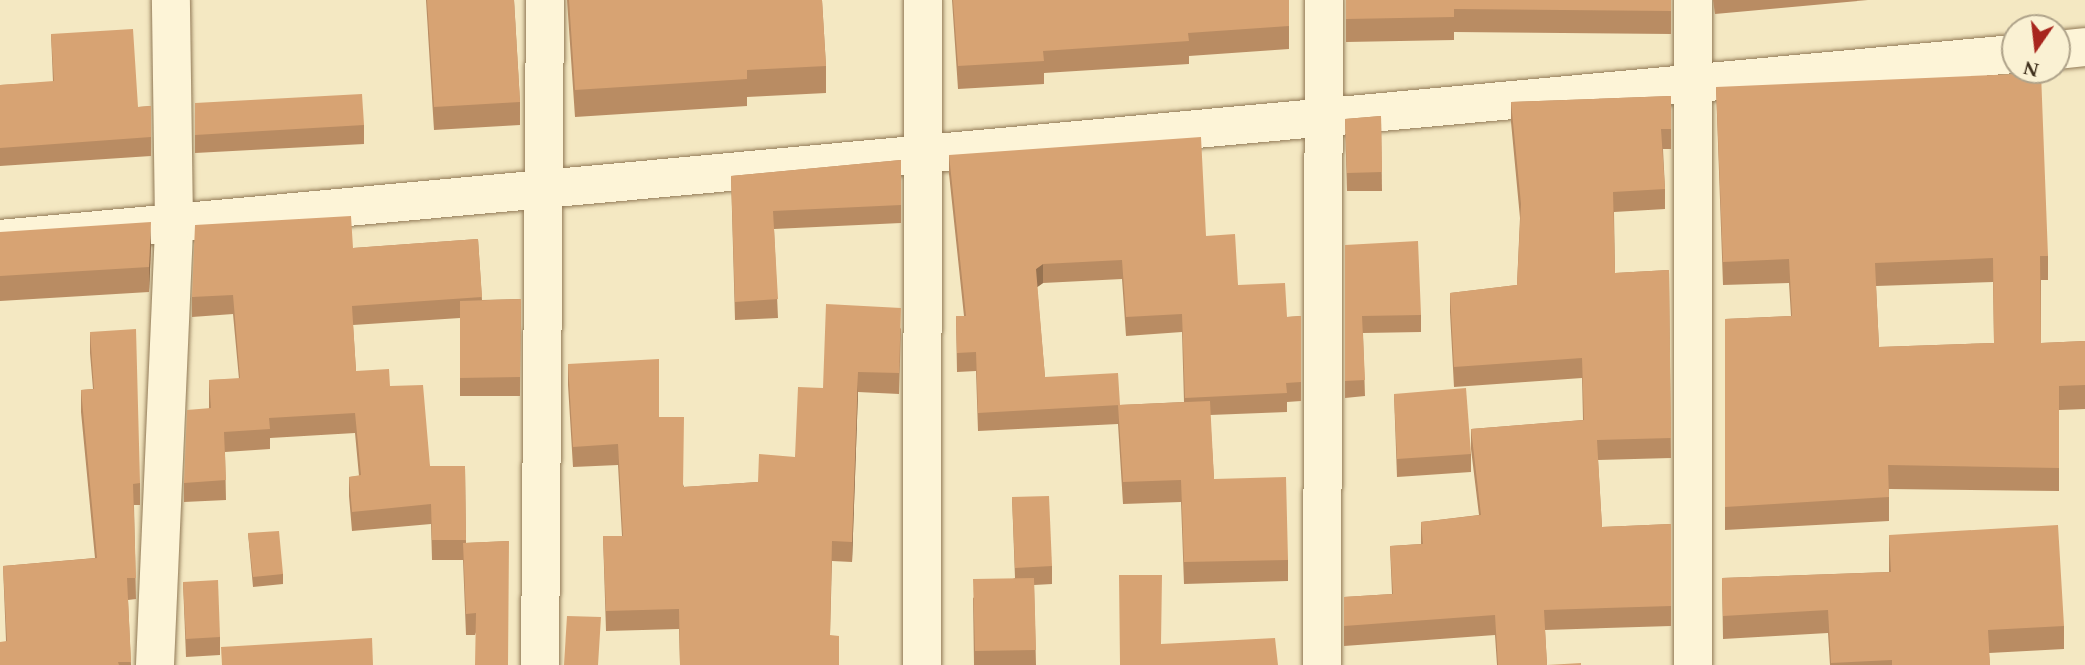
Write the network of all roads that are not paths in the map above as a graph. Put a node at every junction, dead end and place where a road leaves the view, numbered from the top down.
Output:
1 (172, 0) edge
2 (545, 0) edge
3 (923, 0) edge
4 (1324, 0) edge
5 (1693, 0) edge
6 (2001, 55) edge
7 (1693, 84) junction
8 (1325, 117) junction
9 (925, 155) junction
10 (546, 189) junction
11 (174, 223) junction
12 (0, 239) edge
13 (155, 665) edge
14 (540, 665) edge
15 (922, 665) edge
16 (1322, 665) edge
17 (1693, 665) edge

1 - 11 street
2 - 10 street
3 - 9 street
4 - 8 street
5 - 7 street
6 - 7 street
7 - 8 street
7 - 17 street
8 - 9 street
8 - 16 street
9 - 10 street
9 - 15 street
10 - 11 street
10 - 14 street
11 - 12 street
11 - 13 street

